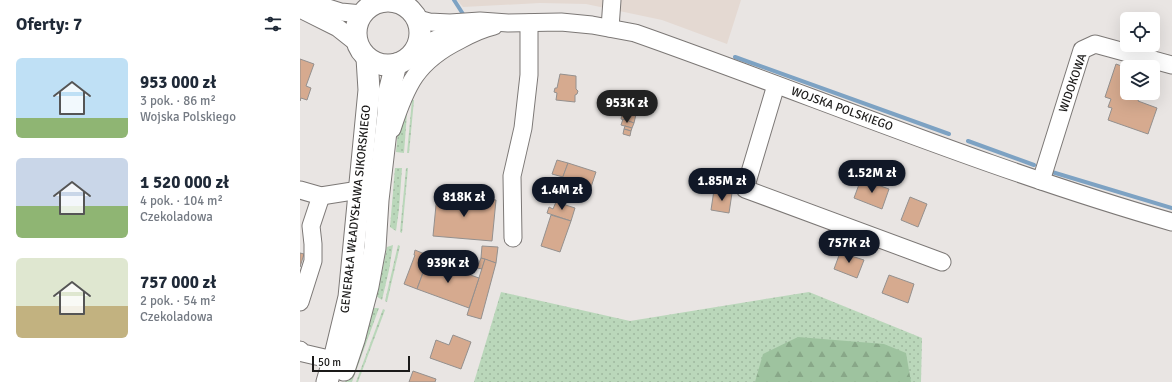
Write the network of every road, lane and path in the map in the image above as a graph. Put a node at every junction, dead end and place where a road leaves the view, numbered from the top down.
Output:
1 (300, 0) edge
2 (323, 0) edge
3 (339, 0) edge
4 (612, 0) edge
5 (371, 6) edge
6 (409, 8) edge
7 (300, 9) edge
8 (530, 22) junction
9 (481, 25) junction
10 (610, 28) junction
11 (416, 50) junction
12 (362, 51) junction
13 (396, 64) junction
14 (1172, 65) edge
15 (776, 85) junction
16 (382, 162) junction
17 (1041, 181) junction
18 (300, 190) edge
19 (359, 190) junction
20 (321, 196) junction
21 (1172, 222) edge
22 (513, 238) dead end
23 (942, 262) dead end
24 (300, 302) edge
25 (300, 350) edge
26 (339, 370) edge
27 (327, 382) edge

1 - 5 street
2 - 3 street
4 - 10 street
5 - 6 main road
5 - 12 main road
6 - 9 street
6 - 11 main road
7 - 12 street
8 - 9 street, WOJSKA POLSKIEGO
8 - 10 street, WOJSKA POLSKIEGO
8 - 22 street
9 - 11 street
9 - 16 street
10 - 15 street, WOJSKA POLSKIEGO
11 - 13 main road
12 - 13 main road
12 - 19 main road, GENERAŁA WŁADYSŁAWA SIKORSKIEGO
13 - 16 main road, GENERAŁA WŁADYSŁAWA SIKORSKIEGO
14 - 17 street, WIDOKOWA
15 - 17 street, WOJSKA POLSKIEGO
15 - 23 street
16 - 26 main road, GENERAŁA WŁADYSŁAWA SIKORSKIEGO
17 - 21 street, WOJSKA POLSKIEGO
18 - 20 street
19 - 20 street
19 - 26 main road, GENERAŁA WŁADYSŁAWA SIKORSKIEGO
20 - 24 street
25 - 26 street
26 - 27 main road, GENERAŁA WŁADYSŁAWA SIKORSKIEGO

